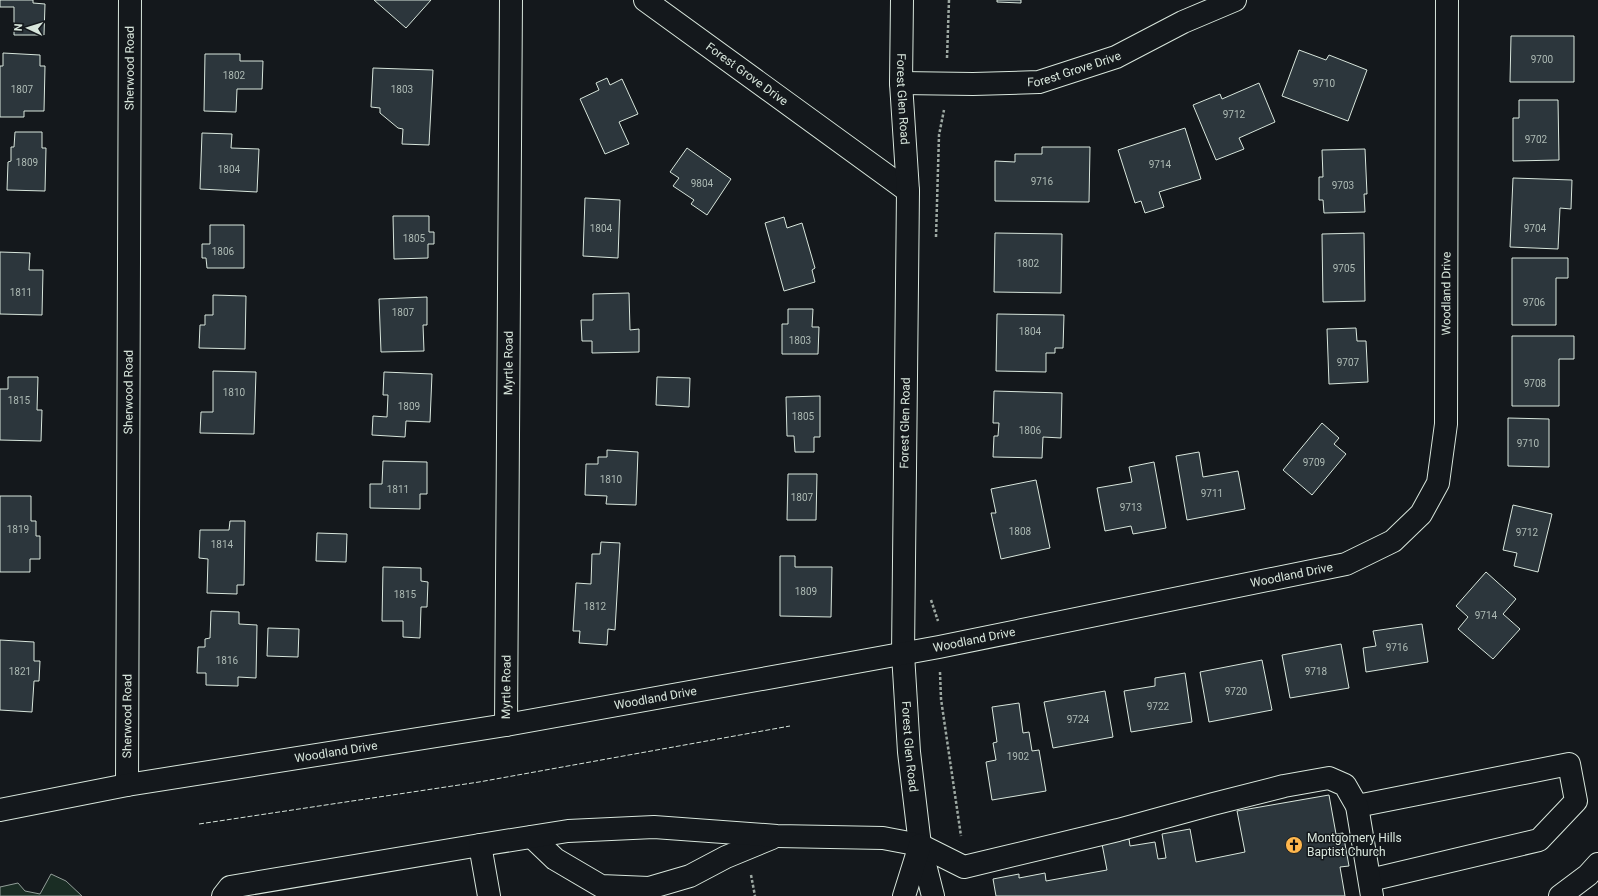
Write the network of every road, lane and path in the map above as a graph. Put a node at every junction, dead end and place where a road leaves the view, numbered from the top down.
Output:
1 (130, 0) edge
2 (511, 0) edge
3 (645, 0) edge
4 (902, 0) edge
5 (949, 0) edge
6 (1235, 0) edge
7 (1447, 0) edge
8 (901, 83) junction
9 (946, 84) junction
10 (908, 192) junction
11 (936, 238) dead end
12 (930, 599) dead end
13 (939, 647) junction
14 (903, 654) junction
15 (506, 725) junction
16 (128, 785) junction
17 (1357, 806) junction
18 (0, 810) edge
19 (777, 836) junction
20 (532, 837) junction
21 (480, 845) junction
22 (920, 845) junction
23 (1598, 864) edge
24 (964, 867) junction
25 (750, 869) dead end
26 (1371, 888) edge
27 (223, 896) edge
28 (490, 896) edge
29 (755, 896) edge
30 (904, 896) edge
31 (933, 896) edge
32 (1560, 896) edge

1 - 16 main road, Sherwood Road
2 - 15 main road, Myrtle Road
3 - 10 main road, Forest Grove Drive
4 - 8 main road, Forest Glen Road
5 - 9 path
6 - 9 main road, Forest Grove Drive
7 - 13 main road, Woodland Drive
8 - 9 main road, Forest Grove Drive
8 - 10 main road, Forest Glen Road
9 - 11 path
10 - 14 main road, Forest Glen Road
12 - 13 path
13 - 14 main road, Woodland Drive
13 - 24 path
14 - 15 main road, Woodland Drive
14 - 22 main road, Forest Glen Road
15 - 16 main road, Woodland Drive
16 - 18 main road, Woodland Drive
17 - 24 main road
17 - 26 main road
17 - 26 main road
19 - 20 main road
19 - 20 main road
19 - 22 main road
20 - 21 main road
21 - 27 main road
21 - 28 main road
22 - 24 main road
22 - 30 main road, Forest Glen Road
22 - 31 main road, Forest Glen Road
23 - 32 main road
25 - 29 path

